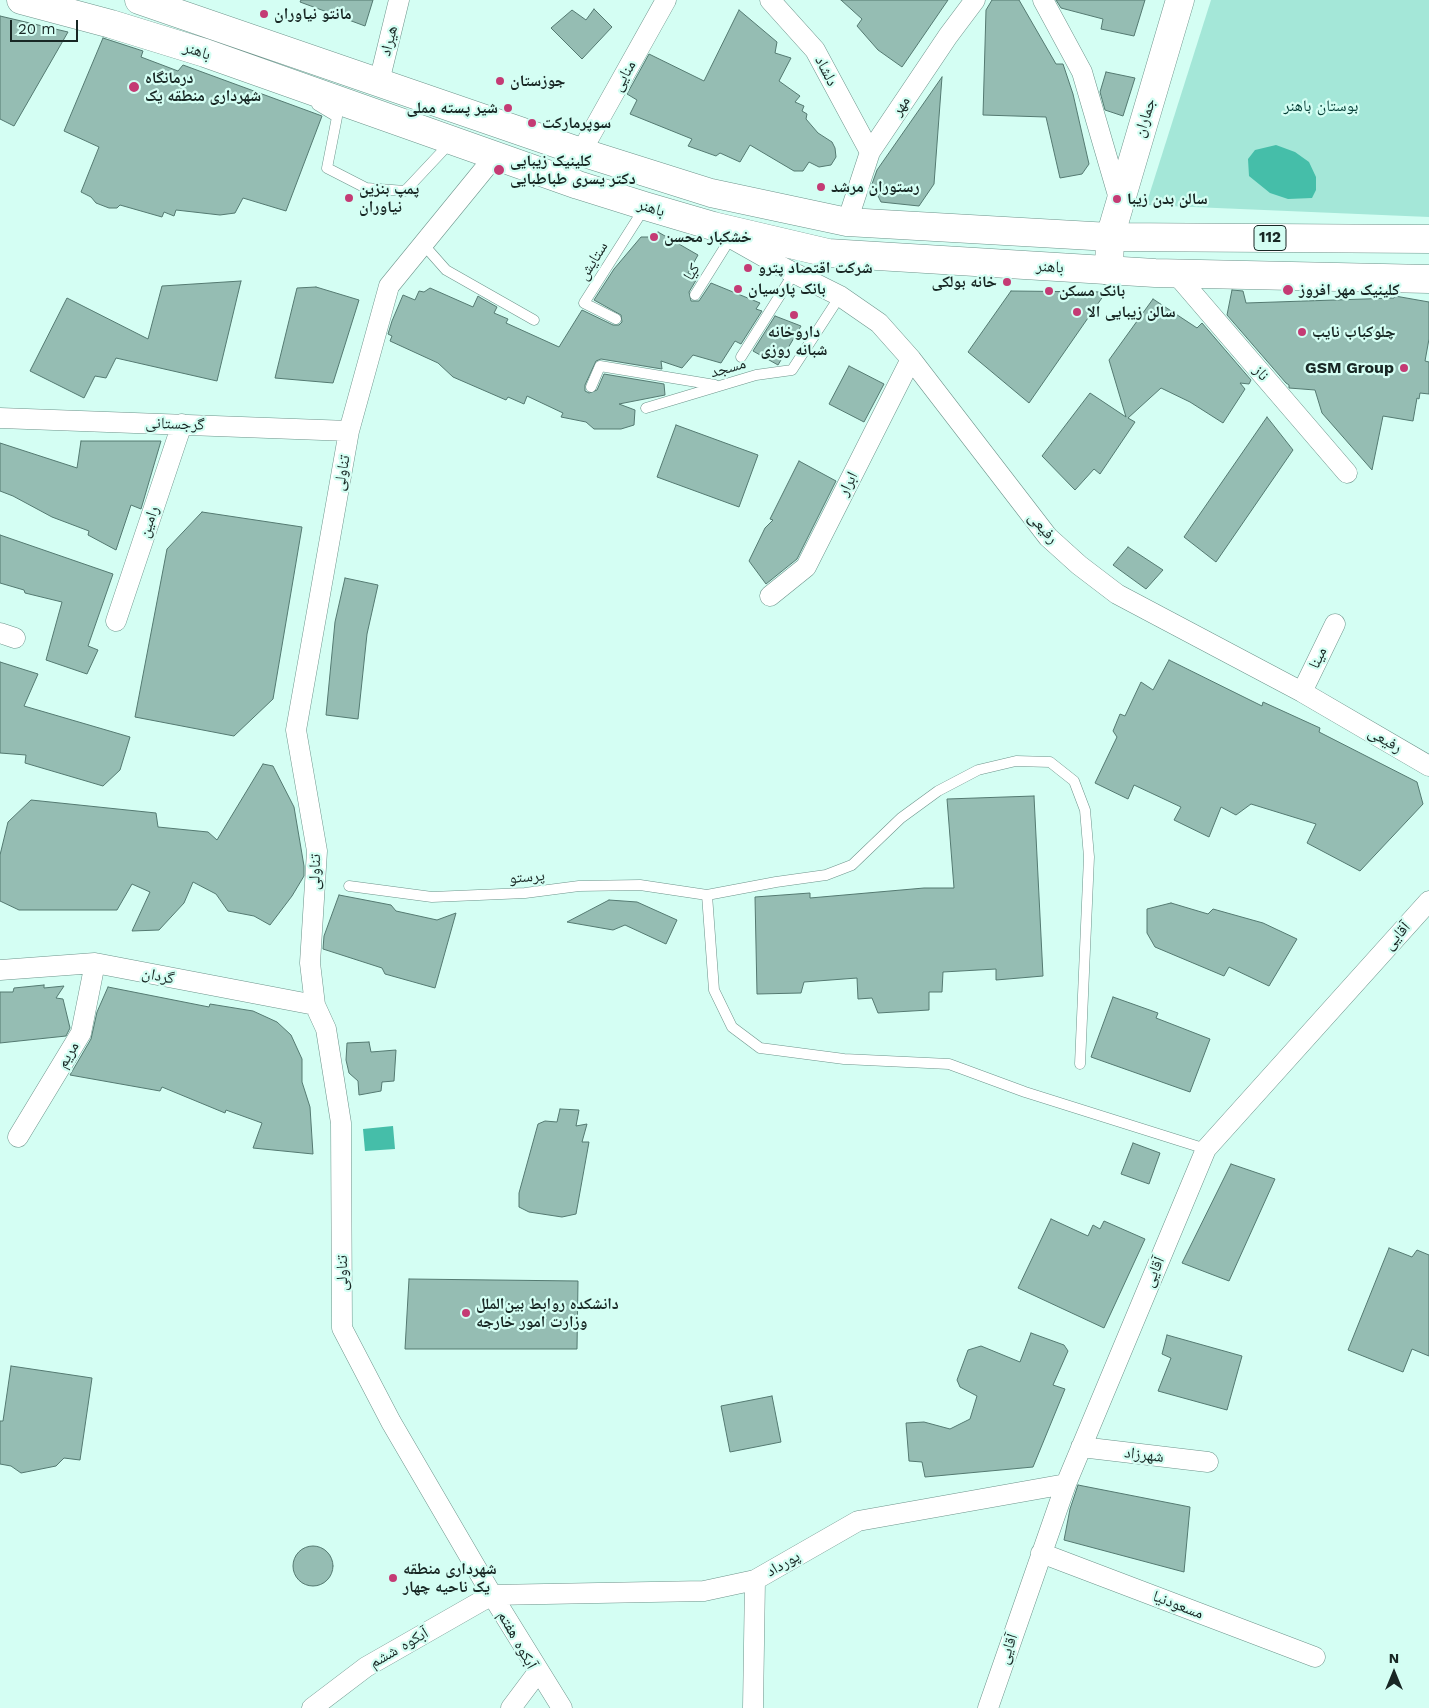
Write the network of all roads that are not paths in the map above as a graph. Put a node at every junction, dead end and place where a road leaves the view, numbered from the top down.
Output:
1 (20, 0) edge
2 (139, 0) edge
3 (399, 0) edge
4 (666, 0) edge
5 (770, 0) edge
6 (975, 0) edge
7 (1043, 0) edge
8 (1180, 0) edge
9 (271, 77) junction
10 (379, 82) junction
11 (453, 141) junction
12 (581, 152) junction
13 (870, 152) junction
14 (495, 156) junction
15 (1120, 202) junction
16 (646, 206) junction
17 (847, 222) junction
18 (721, 233) junction
19 (1110, 237) junction
20 (1429, 239) edge
21 (422, 244) junction
22 (1109, 271) junction
23 (794, 272) junction
24 (1176, 274) junction
25 (1429, 278) edge
26 (695, 295) dead end
27 (840, 296) junction
28 (616, 319) dead end
29 (534, 320) dead end
30 (741, 356) dead end
31 (911, 359) junction
32 (720, 386) junction
33 (591, 387) dead end
34 (646, 408) dead end
35 (0, 418) edge
36 (182, 424) junction
37 (349, 431) junction
38 (1347, 473) dead end
39 (770, 596) dead end
40 (116, 621) dead end
41 (1335, 624) dead end
42 (1302, 692) junction
43 (1429, 766) edge
44 (349, 886) dead end
45 (707, 895) junction
46 (1429, 901) edge
47 (95, 964) junction
48 (0, 970) edge
49 (315, 1005) junction
50 (1080, 1064) dead end
51 (18, 1137) dead end
52 (1206, 1149) junction
53 (1081, 1447) junction
54 (1208, 1462) dead end
55 (1066, 1484) junction
56 (1041, 1553) junction
57 (754, 1580) junction
58 (492, 1595) junction
59 (1315, 1657) dead end
60 (538, 1672) junction
61 (312, 1708) edge
62 (511, 1708) edge
63 (562, 1708) edge
64 (754, 1708) edge
65 (988, 1708) edge

1 - 9 main road, باهنر
2 - 10 main road, باهنر / 112
3 - 10 street, هیراد
4 - 12 street, منایی
5 - 13 street, دلشاد
6 - 13 street, مهر
7 - 15 street
8 - 15 main road, جماران
9 - 11 main road, باهنر
9 - 11 lane
10 - 12 main road, باهنر / 112
11 - 14 main road, باهنر
12 - 17 main road, باهنر / 112
13 - 17 street, مهر
14 - 16 main road, باهنر
14 - 21 street, تناولی
15 - 19 main road, جماران
16 - 18 main road, باهنر
16 - 28 lane, ستایش
17 - 19 main road, باهنر / 112
18 - 22 main road, باهنر
18 - 23 street, رفیعی
18 - 26 lane, کیا
19 - 20 main road, باهنر / 112
19 - 22 main road, جماران
21 - 29 lane
21 - 37 street, تناولی
22 - 24 main road, باهنر
23 - 27 street, رفیعی
23 - 30 lane
24 - 25 main road, باهنر
24 - 38 street, ناز
27 - 31 street, رفیعی
27 - 32 lane, مسجد
31 - 39 street, ابرار
31 - 42 street, رفیعی
32 - 33 lane
32 - 34 lane, مسجد
35 - 36 street, گرجستانی
36 - 37 street, گرجستانی
36 - 40 street, رامین
37 - 49 street, تناولی
41 - 42 street, مینا
42 - 43 street, رفیعی
44 - 45 lane, پرستو
45 - 50 lane, پرستو
45 - 52 lane
46 - 52 street, آقایی
47 - 48 street, گردان
47 - 49 street, گردان
47 - 51 street, مریم
49 - 58 street, تناولی
52 - 53 street, آقایی
53 - 54 street, شهرزاد
53 - 55 street, آقایی
55 - 56 street, آقایی
55 - 57 street, پورداد
56 - 59 street, مسعودنیا
56 - 65 street, آقایی
57 - 58 street, پورداد
57 - 64 street
58 - 60 street, آبکوه هفتم
58 - 61 street, آبکوه ششم
60 - 62 street, آبکوه هفتم
60 - 63 street

